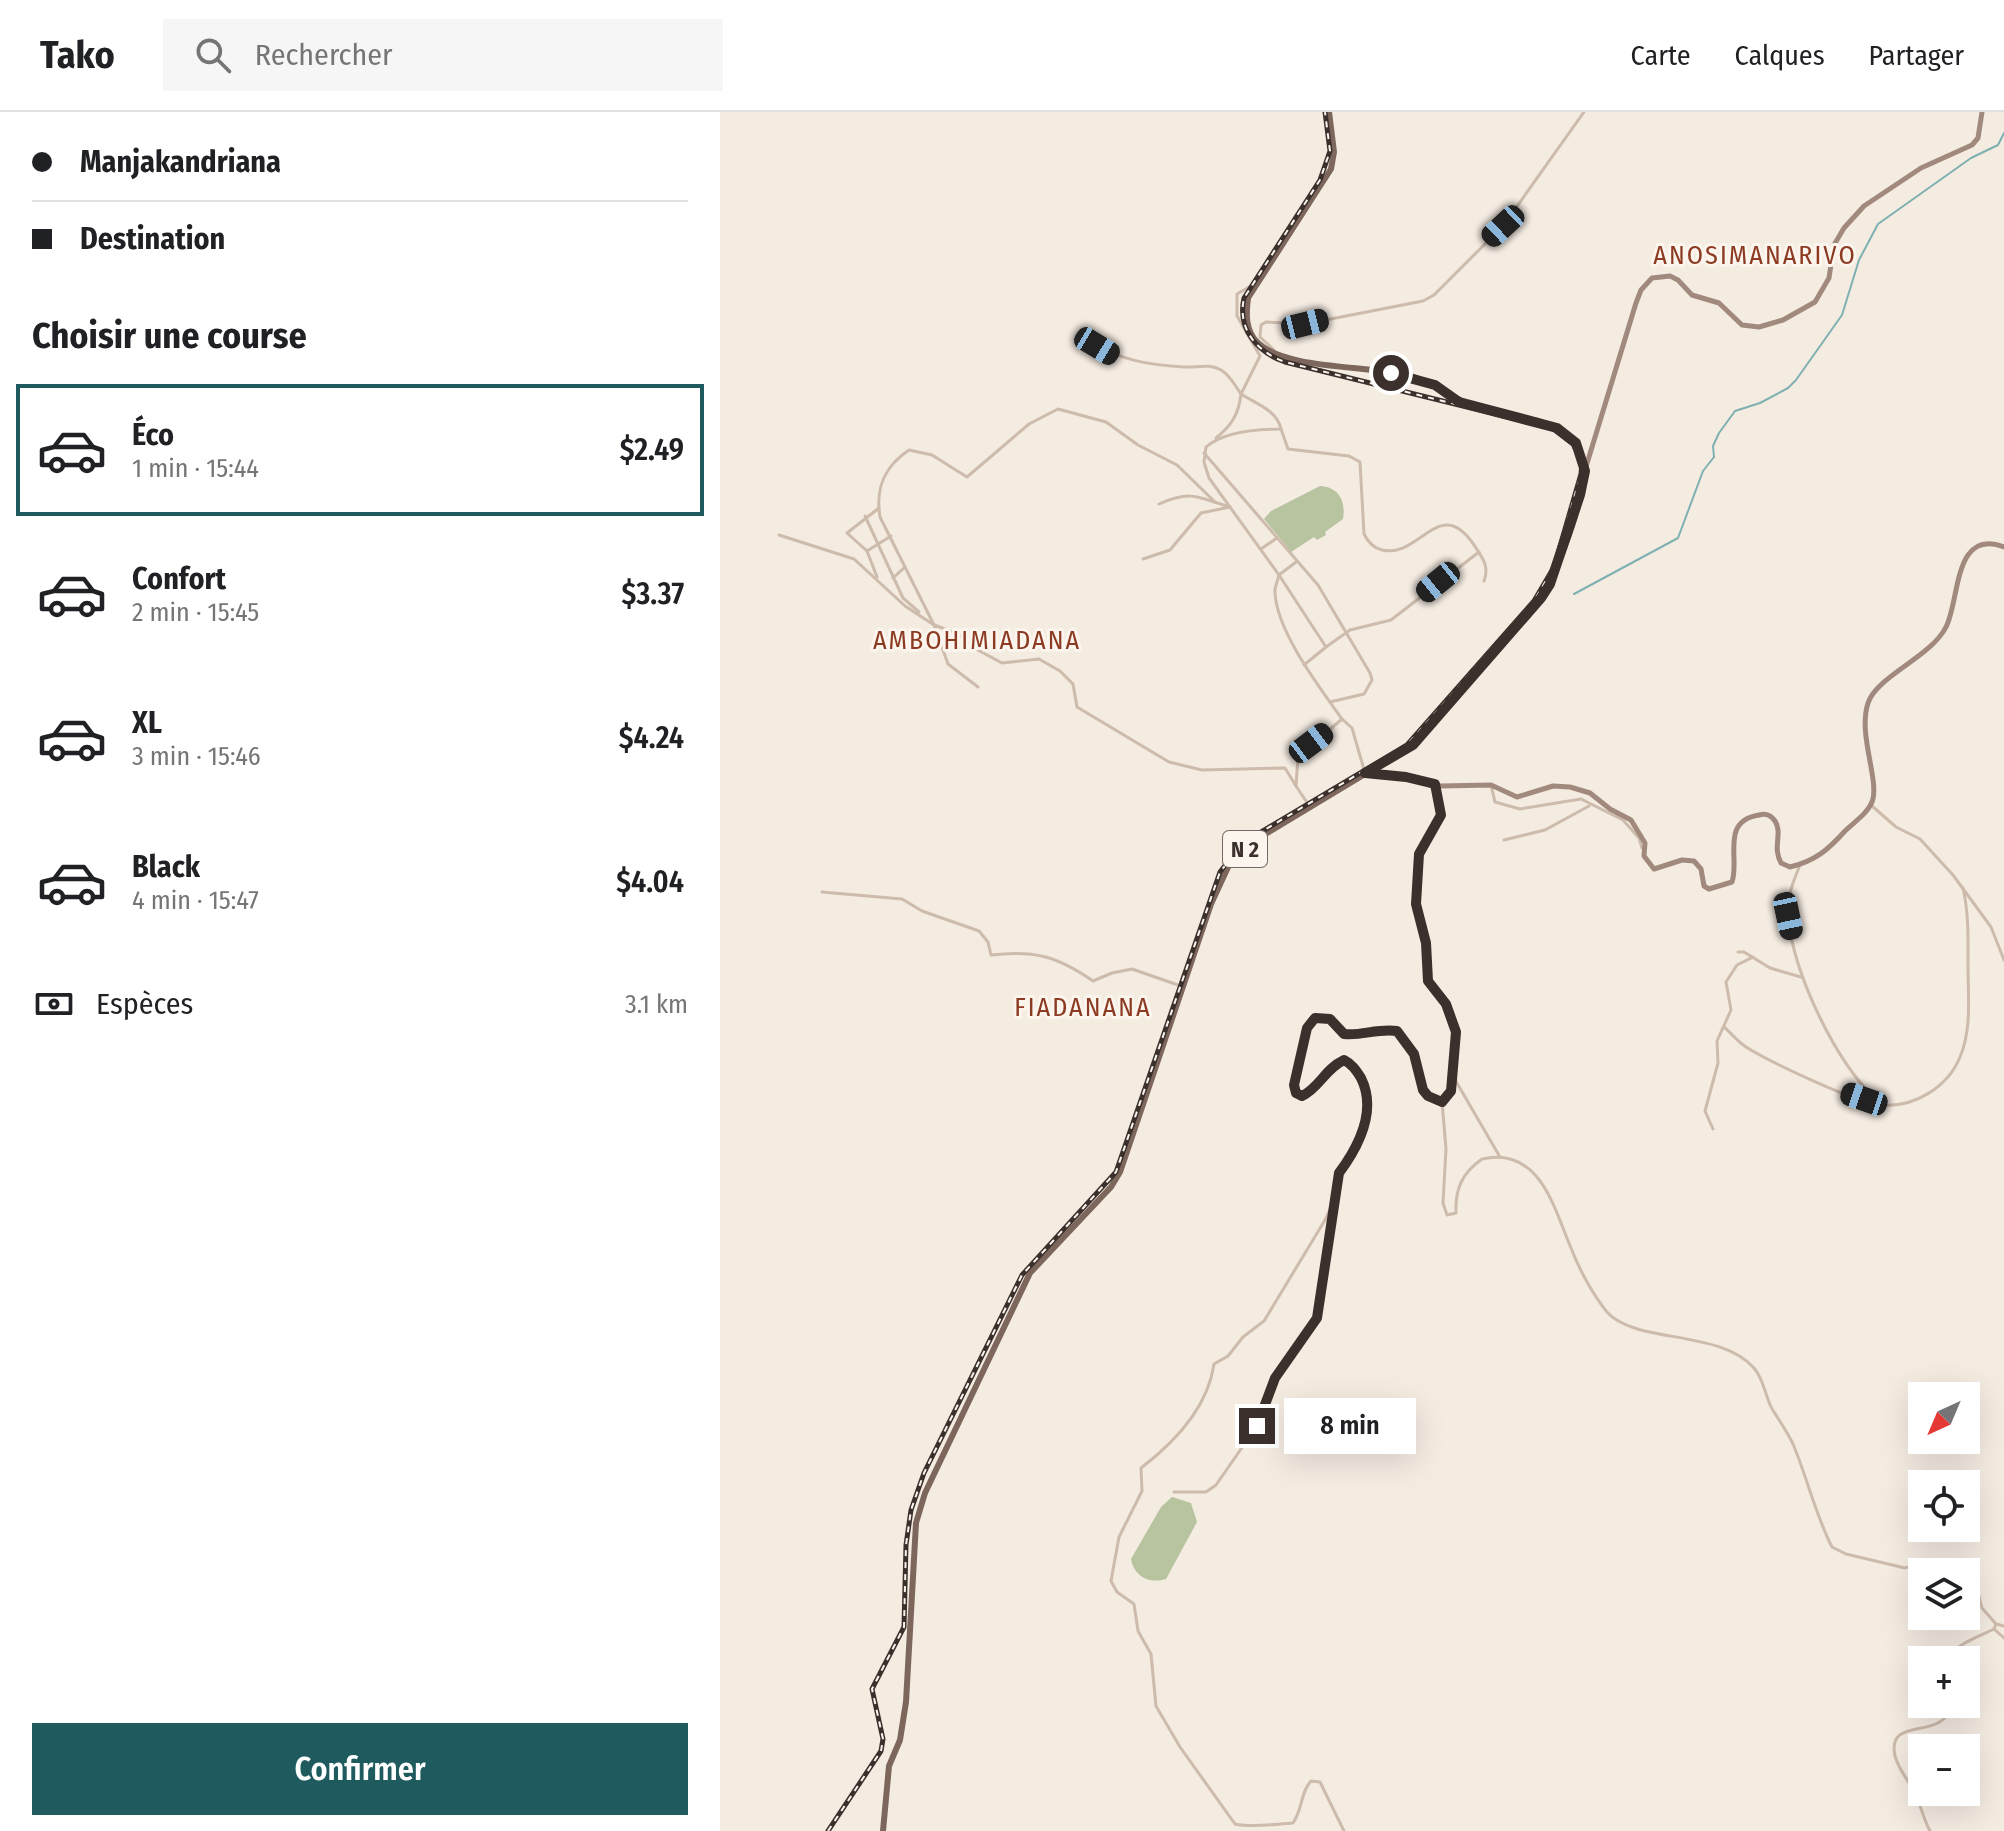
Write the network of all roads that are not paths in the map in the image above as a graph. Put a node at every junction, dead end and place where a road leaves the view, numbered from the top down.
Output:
1 (1329, 112) edge
2 (1584, 112) edge
3 (1982, 112) edge
4 (1256, 283) junction
5 (1088, 339) dead end
6 (1273, 353) junction
7 (1241, 394) junction
8 (1281, 429) junction
9 (1213, 441) junction
10 (1204, 453) junction
11 (1585, 471) junction
12 (1215, 502) junction
13 (1159, 504) dead end
14 (1230, 507) junction
15 (879, 508) junction
16 (865, 516) junction
17 (779, 535) dead end
18 (892, 536) junction
19 (1278, 537) junction
20 (879, 543) junction
21 (2004, 547) edge
22 (1261, 549) junction
23 (867, 551) junction
24 (1479, 552) junction
25 (1143, 559) dead end
26 (1298, 561) junction
27 (905, 567) junction
28 (1279, 575) junction
29 (893, 578) junction
30 (879, 581) junction
31 (1484, 581) dead end
32 (921, 615) junction
33 (934, 625) junction
34 (1346, 632) junction
35 (1326, 647) junction
36 (1304, 665) junction
37 (978, 687) dead end
38 (1330, 702) junction
39 (1342, 719) junction
40 (1365, 773) junction
41 (1435, 784) junction
42 (1491, 785) junction
43 (1296, 786) junction
44 (1870, 805) junction
45 (1597, 807) junction
46 (1310, 808) junction
47 (1504, 840) dead end
48 (1642, 848) junction
49 (1801, 865) junction
50 (1963, 888) junction
51 (822, 892) dead end
52 (1738, 952) dead end
53 (1753, 957) junction
54 (2004, 960) edge
55 (1801, 977) junction
56 (1183, 988) junction
57 (1724, 1027) junction
58 (1454, 1078) junction
59 (1442, 1102) junction
60 (1881, 1105) junction
61 (1713, 1129) dead end
62 (1500, 1157) junction
63 (1338, 1193) junction
64 (1174, 1492) dead end
65 (1995, 1626) junction
66 (2004, 1626) edge
67 (2004, 1638) edge
68 (1963, 1646) edge
69 (1944, 1718) edge
70 (883, 1831) edge
71 (1344, 1831) edge
72 (1930, 1831) edge

1 - 4 main road
2 - 6 street
3 - 11 street
4 - 6 main road
4 - 7 street
5 - 7 street
6 - 11 main road
7 - 8 street
7 - 9 street
8 - 9 street
8 - 24 street
9 - 10 street
10 - 14 street
10 - 19 street
11 - 40 main road, N 2
12 - 13 street
12 - 14 street
12 - 15 street
14 - 22 street
14 - 25 street
15 - 16 street
15 - 18 street
16 - 20 street
16 - 23 street
17 - 30 street
18 - 20 street
18 - 27 street
19 - 22 street
19 - 26 street
20 - 23 street
20 - 29 street
21 - 44 street
22 - 28 street
23 - 30 street
24 - 31 street
24 - 34 street
26 - 28 street
26 - 34 street
27 - 29 street
27 - 33 street
28 - 35 street
28 - 36 street
29 - 32 street
30 - 32 street
32 - 33 street
33 - 37 street
33 - 43 street
34 - 35 street
34 - 38 street
35 - 36 street
36 - 38 street
38 - 39 street
39 - 40 street
39 - 43 street
40 - 41 street
40 - 46 main road, N 2
41 - 42 street
41 - 58 street
42 - 45 street
42 - 48 street
43 - 46 street
44 - 49 street
44 - 50 street
45 - 47 street
45 - 48 street
46 - 56 main road, N 2
48 - 49 street
49 - 55 street
50 - 54 street
50 - 60 street
51 - 56 street
52 - 53 street
53 - 55 street
53 - 57 street
55 - 60 street
56 - 70 main road, N 2
57 - 60 street
57 - 61 street
58 - 59 street
58 - 62 street
59 - 62 street
59 - 63 street
62 - 65 street
63 - 64 street
63 - 71 street
65 - 66 street
65 - 67 street
65 - 68 street
69 - 72 street

